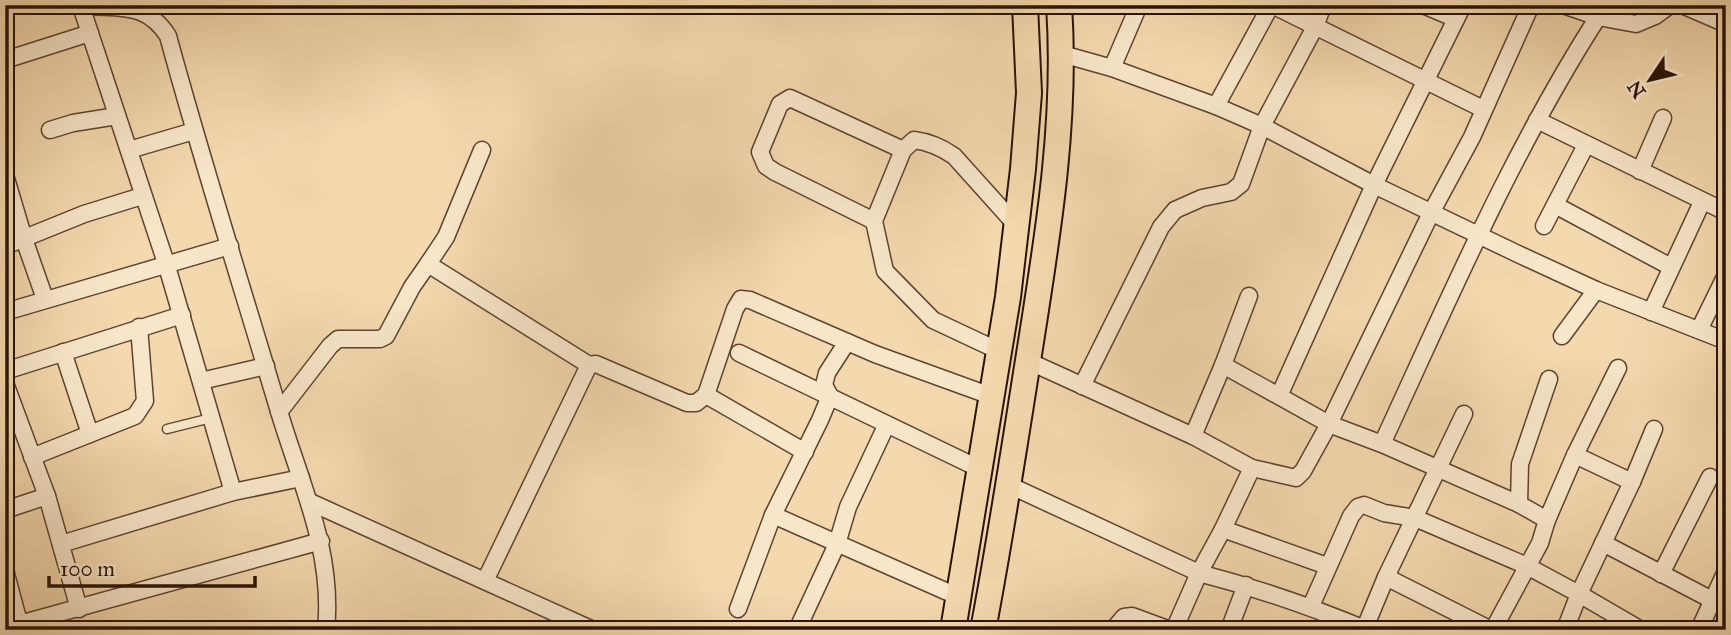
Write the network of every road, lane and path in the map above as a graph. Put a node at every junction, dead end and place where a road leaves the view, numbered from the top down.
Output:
1 (13, 5) edge
2 (1026, 5) edge
3 (1059, 5) edge
4 (1139, 5) edge
5 (1271, 5) edge
6 (1323, 5) edge
7 (1423, 5) edge
8 (1531, 5) edge
9 (1563, 5) edge
10 (1670, 5) edge
11 (1682, 5) edge
12 (80, 6) edge
13 (5, 7) edge
14 (1459, 12) edge
15 (1598, 17) junction
16 (1726, 24) edge
17 (1315, 27) junction
18 (90, 33) junction
19 (1062, 54) junction
20 (5, 60) edge
21 (1112, 68) junction
22 (1425, 82) junction
23 (1216, 106) junction
24 (1483, 109) junction
25 (117, 116) junction
26 (1663, 118) dead end
27 (1537, 120) junction
28 (1262, 126) junction
29 (50, 130) dead end
30 (194, 131) junction
31 (1586, 145) junction
32 (129, 150) junction
33 (482, 150) dead end
34 (903, 150) junction
35 (1640, 171) junction
36 (5, 175) edge
37 (1374, 185) junction
38 (142, 196) junction
39 (1702, 202) junction
40 (1555, 205) junction
41 (1726, 212) edge
42 (1430, 213) junction
43 (874, 221) junction
44 (1016, 225) junction
45 (1544, 226) dead end
46 (1478, 235) junction
47 (24, 239) junction
48 (5, 246) edge
49 (230, 246) junction
50 (166, 264) junction
51 (428, 264) junction
52 (1671, 267) junction
53 (1726, 275) edge
54 (1596, 290) junction
55 (1250, 296) dead end
56 (46, 299) junction
57 (5, 312) edge
58 (1651, 312) junction
59 (182, 315) junction
60 (139, 327) junction
61 (1699, 330) junction
62 (1562, 336) dead end
63 (1726, 341) edge
64 (847, 342) junction
65 (999, 351) junction
66 (63, 352) junction
67 (739, 353) dead end
68 (1028, 361) junction
69 (589, 365) junction
70 (1223, 365) junction
71 (265, 366) junction
72 (1618, 368) dead end
73 (5, 371) edge
74 (1549, 379) dead end
75 (201, 381) junction
76 (5, 383) edge
77 (1082, 386) junction
78 (706, 396) junction
79 (830, 396) junction
80 (991, 396) junction
81 (1279, 396) junction
82 (279, 412) junction
83 (1464, 414) dead end
84 (211, 418) junction
85 (1329, 424) junction
86 (886, 426) junction
87 (167, 429) dead end
88 (1654, 429) dead end
89 (90, 434) junction
90 (1193, 436) junction
91 (985, 441) junction
92 (1382, 443) junction
93 (1015, 446) junction
94 (804, 452) junction
95 (1575, 455) junction
96 (33, 457) junction
97 (1252, 468) junction
98 (1437, 468) junction
99 (980, 469) junction
100 (1710, 477) dead end
101 (301, 478) junction
102 (1632, 482) junction
103 (1009, 485) junction
104 (233, 492) junction
105 (47, 496) junction
106 (310, 502) junction
107 (1519, 504) junction
108 (5, 510) edge
109 (773, 515) junction
110 (1415, 518) junction
111 (1547, 520) junction
112 (1223, 529) junction
113 (321, 541) junction
114 (1603, 543) junction
115 (61, 544) junction
116 (837, 544) junction
117 (1327, 566) junction
118 (1527, 566) junction
119 (5, 570) edge
120 (1726, 571) edge
121 (1199, 573) junction
122 (1661, 573) junction
123 (1386, 577) junction
124 (485, 581) junction
125 (1246, 585) junction
126 (1579, 594) junction
127 (959, 597) junction
128 (1712, 600) junction
129 (1311, 606) junction
130 (738, 608) dead end
131 (79, 609) junction
132 (15, 627) edge
133 (326, 630) edge
134 (593, 630) edge
135 (797, 630) edge
136 (953, 630) edge
137 (983, 630) edge
138 (1113, 630) edge
139 (1172, 630) edge
140 (1229, 630) edge
141 (1365, 630) edge
142 (1492, 630) edge
143 (1565, 630) edge
144 (1641, 630) edge
145 (1699, 630) edge

1 - 13 street
2 - 44 main road
3 - 19 main road
4 - 21 street
5 - 17 street
5 - 23 street
6 - 17 street
7 - 14 street
8 - 24 street
9 - 15 street
10 - 15 street
11 - 16 street
12 - 18 street
12 - 30 street
14 - 22 street
15 - 27 street
17 - 22 street
17 - 28 street
18 - 20 street
18 - 25 street
19 - 21 street
19 - 68 main road
21 - 23 street
22 - 24 street
22 - 37 street
23 - 28 street
24 - 42 street
25 - 29 street
25 - 32 street
26 - 35 street
27 - 31 street
27 - 46 street
28 - 37 street
28 - 77 street
30 - 32 street
30 - 49 street
31 - 35 street
31 - 40 street
32 - 38 street
33 - 51 street
34 - 43 street
34 - 43 street
34 - 44 street
35 - 39 street
36 - 47 street
37 - 42 street
37 - 81 street
38 - 47 street
38 - 50 street
39 - 41 street
39 - 52 street
40 - 45 street
40 - 52 street
42 - 46 street
42 - 85 street
43 - 65 street
44 - 65 main road
46 - 54 street
46 - 92 street
47 - 48 street
47 - 56 street
49 - 50 street
49 - 71 street
50 - 56 street
50 - 59 street
51 - 69 street
51 - 82 street
52 - 58 street
53 - 61 street
54 - 58 street
54 - 62 street
55 - 70 street
56 - 57 street
58 - 61 street
59 - 60 street
59 - 75 street
60 - 66 street
60 - 89 street
61 - 63 street
64 - 78 street
64 - 79 street
64 - 80 street
65 - 80 main road
66 - 73 street
66 - 89 street
67 - 79 street
68 - 77 street
68 - 93 main road
69 - 78 street
69 - 124 street
70 - 81 street
70 - 90 street
71 - 75 street
71 - 82 street
72 - 95 street
74 - 107 street
75 - 84 street
76 - 96 street
77 - 90 street
78 - 94 street
79 - 86 street
79 - 94 street
80 - 91 main road
81 - 85 street
82 - 101 street
83 - 98 street
84 - 87 lane
84 - 104 street
85 - 92 street
85 - 97 street
86 - 99 street
86 - 116 street
88 - 102 street
89 - 96 street
90 - 97 street
91 - 93 main road
91 - 99 main road
92 - 98 street
93 - 103 main road
94 - 109 street
95 - 102 street
95 - 111 street
96 - 105 street
97 - 112 street
98 - 107 street
98 - 110 street
99 - 127 main road
100 - 122 street
101 - 104 street
101 - 106 street
102 - 114 street
103 - 121 street
103 - 137 main road
104 - 115 street
105 - 108 street
105 - 115 street
106 - 113 street
106 - 124 street
107 - 111 street
109 - 116 street
109 - 130 street
110 - 117 street
110 - 118 street
110 - 123 street
111 - 118 street
112 - 117 street
112 - 121 street
113 - 131 street
113 - 133 street
114 - 122 street
114 - 126 street
115 - 131 street
116 - 127 street
116 - 135 street
117 - 129 street
118 - 126 street
118 - 142 street
119 - 132 street
120 - 128 street
121 - 125 street
121 - 139 street
122 - 128 street
123 - 141 street
123 - 142 street
124 - 134 street
125 - 129 street
125 - 140 street
126 - 143 street
126 - 144 street
127 - 136 main road
128 - 145 street
129 - 141 street
131 - 132 street
138 - 139 street

